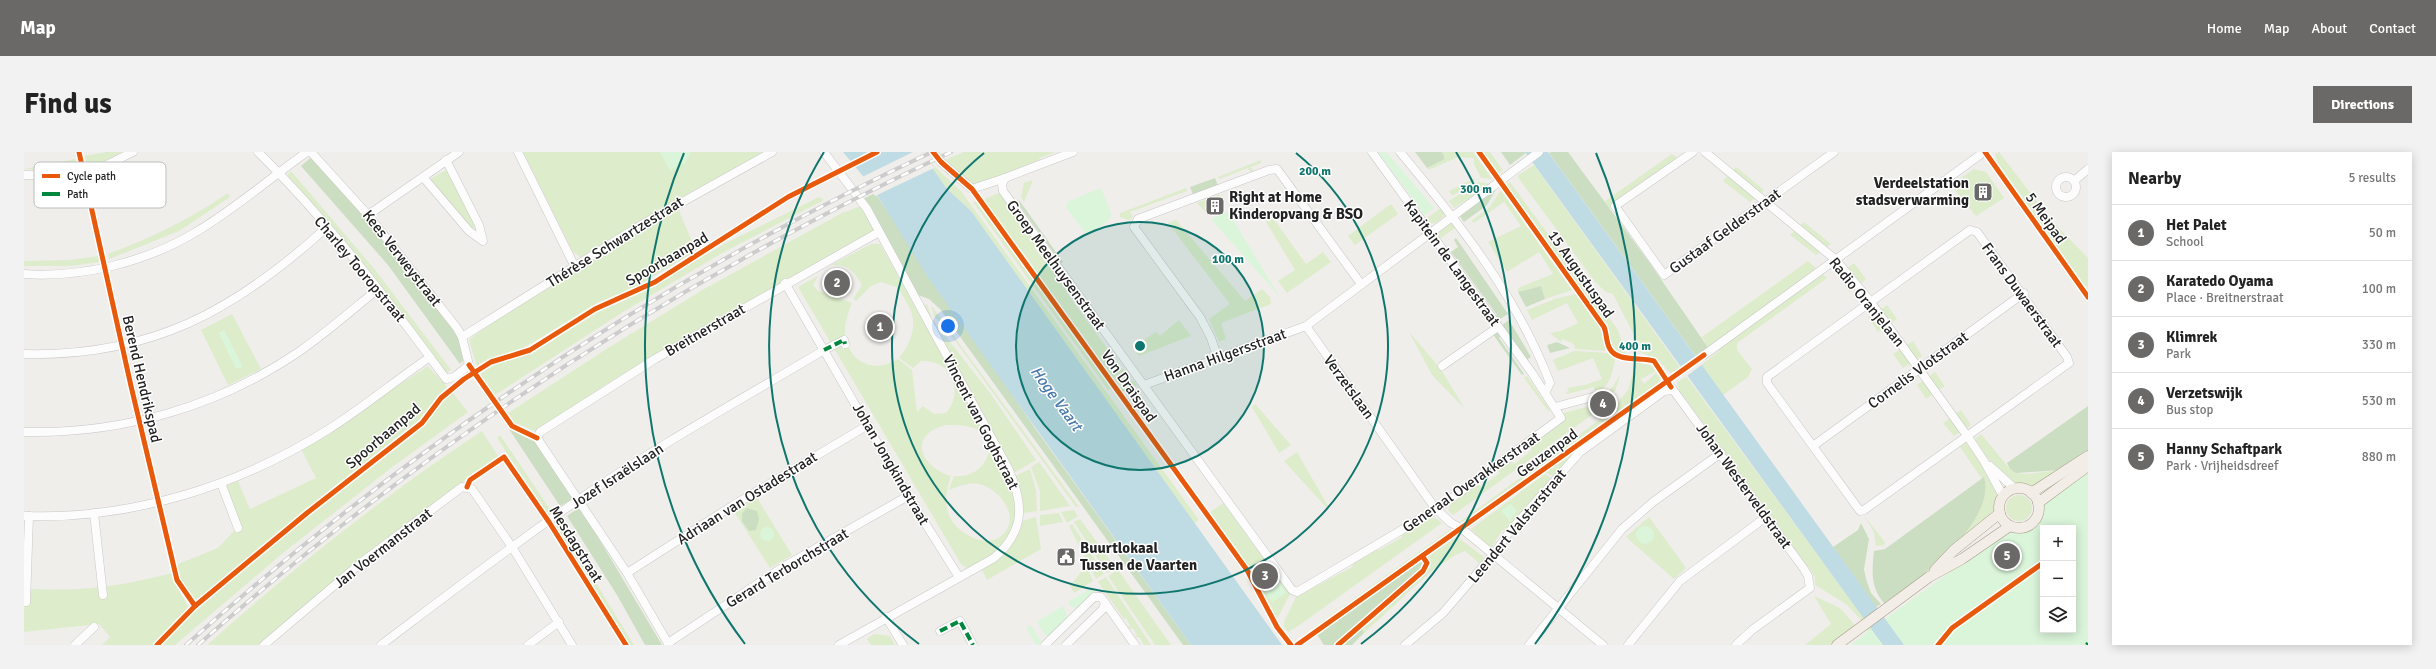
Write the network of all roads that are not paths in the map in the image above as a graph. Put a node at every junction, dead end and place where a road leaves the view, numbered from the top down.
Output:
1 (133, 152) edge
2 (258, 152) edge
3 (307, 152) edge
4 (311, 152) edge
5 (459, 152) edge
6 (518, 152) edge
7 (772, 152) edge
8 (824, 152) edge
9 (933, 152) edge
10 (1073, 152) edge
11 (1372, 152) edge
12 (1400, 152) edge
13 (1539, 152) edge
14 (1693, 152) edge
15 (1705, 152) edge
16 (1834, 152) edge
17 (1984, 152) edge
18 (446, 160) junction
19 (113, 162) edge
20 (2088, 169) edge
21 (278, 172) junction
22 (24, 175) edge
23 (34, 175) edge
24 (423, 177) junction
25 (1005, 178) junction
26 (2074, 181) dead end
27 (1766, 202) junction
28 (368, 215) junction
29 (1453, 215) junction
30 (327, 227) junction
31 (879, 232) junction
32 (1429, 233) junction
33 (1836, 260) junction
34 (574, 267) junction
35 (24, 274) edge
36 (785, 283) junction
37 (1361, 284) junction
38 (378, 289) junction
39 (2023, 294) junction
40 (1870, 301) junction
41 (1306, 326) junction
42 (1498, 327) junction
43 (462, 337) junction
44 (846, 344) dead end
45 (824, 350) junction
46 (24, 354) edge
47 (1704, 355) dead end
48 (430, 357) junction
49 (1218, 359) junction
50 (1442, 366) dead end
51 (1544, 366) junction
52 (1919, 368) junction
53 (460, 373) joint
54 (1532, 373) junction
55 (1144, 385) junction
56 (1672, 388) joint
57 (1545, 393) junction
58 (1596, 396) dead end
59 (1557, 410) junction
60 (868, 425) junction
61 (24, 432) edge
62 (1968, 437) junction
63 (1813, 446) junction
64 (1721, 454) junction
65 (2088, 456) edge
66 (1984, 462) junction
67 (2088, 466) edge
68 (221, 483) junction
69 (2015, 489) junction
70 (2031, 493) junction
71 (908, 496) junction
72 (2003, 496) junction
73 (579, 500) junction
74 (2038, 503) junction
75 (1436, 509) junction
76 (94, 513) junction
77 (2000, 513) junction
78 (26, 516) edge
79 (1766, 517) junction
80 (2010, 526) junction
81 (238, 528) dead end
82 (512, 547) junction
83 (1493, 555) junction
84 (627, 573) junction
85 (959, 577) junction
86 (1929, 577) junction
87 (1292, 590) joint
88 (103, 595) dead end
89 (26, 602) dead end
90 (1105, 603) junction
91 (1558, 608) junction
92 (886, 617) junction
93 (559, 622) junction
94 (94, 627) dead end
95 (940, 632) dead end
96 (669, 644) edge
97 (75, 645) edge
98 (264, 645) edge
99 (381, 645) edge
100 (528, 645) edge
101 (572, 645) edge
102 (839, 645) edge
103 (903, 645) edge
104 (973, 645) edge
105 (1044, 645) edge
106 (1066, 645) edge
107 (1135, 645) edge
108 (1405, 645) edge
109 (1529, 645) edge
110 (1603, 645) edge
111 (1628, 645) edge
112 (1736, 645) edge
113 (1837, 645) edge

1 - 19 street
2 - 21 street, Charley Tooropstraat
3 - 21 street
4 - 28 street, Kees Verweystraat
5 - 18 street
6 - 34 street
7 - 34 street, Thérèse Schwartzestraat
8 - 31 street, Vincent van Goghstraat
9 - 25 street
10 - 25 street
11 - 32 street, Kapitein de Langestraat
12 - 29 street, Kapitein de Langestraat
13 - 29 street
14 - 27 street, Gustaaf Gelderstraat
15 - 27 street, Radio Oranjelaan
16 - 27 street, Gustaaf Gelderstraat
17 - 33 street
18 - 24 street
18 - 24 street
20 - 26 street
21 - 30 street, Charley Tooropstraat
21 - 35 street
22 - 23 street
24 - 28 street
25 - 55 street, Groep Meelhuysenstraat
27 - 33 street, Radio Oranjelaan
28 - 43 street, Kees Verweystraat
29 - 32 street
29 - 51 street, Kapitein de Langestraat
30 - 38 street, Charley Tooropstraat
30 - 46 street
31 - 36 street, Breitnerstraat
31 - 85 street, Vincent van Goghstraat
32 - 37 street
32 - 42 street, Kapitein de Langestraat
33 - 40 street, Radio Oranjelaan
33 - 47 street
34 - 43 street, Thérèse Schwartzestraat
36 - 45 street, Johan Jongkindstraat
36 - 73 street, Breitnerstraat
37 - 41 street
37 - 49 street
38 - 48 street, Charley Tooropstraat
38 - 61 street
39 - 40 street, Frans Duwaerstraat
39 - 52 street, Cornelis Vlotstraat
39 - 62 street, Frans Duwaerstraat
40 - 52 street, Radio Oranjelaan
40 - 63 street
41 - 49 street, Hanna Hilgersstraat
41 - 75 street, Verzetslaan
42 - 50 street
42 - 54 street, Kapitein de Langestraat
43 - 53 street, Kees Verweystraat
44 - 45 street
45 - 60 street, Johan Jongkindstraat
45 - 73 street, Jozef Israëlslaan
48 - 53 street, Charley Tooropstraat
48 - 68 street
49 - 55 street, Hanna Hilgersstraat
51 - 54 street
51 - 57 street, Kapitein de Langestraat
52 - 62 street, Radio Oranjelaan
52 - 63 street, Cornelis Vlotstraat
54 - 57 street, Kapitein de Langestraat
55 - 87 street, Groep Meelhuysenstraat
56 - 64 street, Johan Westerveldstraat
56 - 83 street, Leendert Valstarstraat
57 - 59 street, Kapitein de Langestraat
58 - 59 street
59 - 75 street, Generaal Overakkerstraat
60 - 71 street, Johan Jongkindstraat
60 - 84 street, Adriaan van Ostadestraat
62 - 63 street
62 - 66 street, Radio Oranjelaan
64 - 79 street, Johan Westerveldstraat
64 - 91 street
65 - 70 main road
66 - 69 street, Radio Oranjelaan
66 - 72 street, Radio Oranjelaan
67 - 74 main road
68 - 76 street
68 - 81 street
69 - 70 main road
69 - 72 main road
70 - 74 main road
71 - 85 street, Johan Jongkindstraat
71 - 96 street, Gerard Terborchstraat
72 - 77 main road
73 - 82 street, Jozef Israëlslaan
73 - 84 street
74 - 80 main road
75 - 83 street, Verzetslaan
75 - 87 street, Generaal Overakkerstraat
76 - 78 street
76 - 88 street
77 - 80 main road
77 - 86 main road
78 - 89 street
79 - 111 street
79 - 112 street, Johan Westerveldstraat
80 - 86 main road
82 - 93 street
82 - 98 street, Jan Voermanstraat
82 - 99 street, Jozef Israëlslaan
83 - 91 street, Verzetslaan
83 - 108 street, Leendert Valstarstraat
84 - 96 street
85 - 92 street, Vincent van Goghstraat
86 - 113 main road
90 - 105 street
90 - 106 street
90 - 107 street
91 - 109 street
91 - 110 street, Verzetslaan
92 - 102 street, Vincent van Goghstraat
92 - 103 street
93 - 100 street
93 - 101 street
94 - 97 street
95 - 104 street

